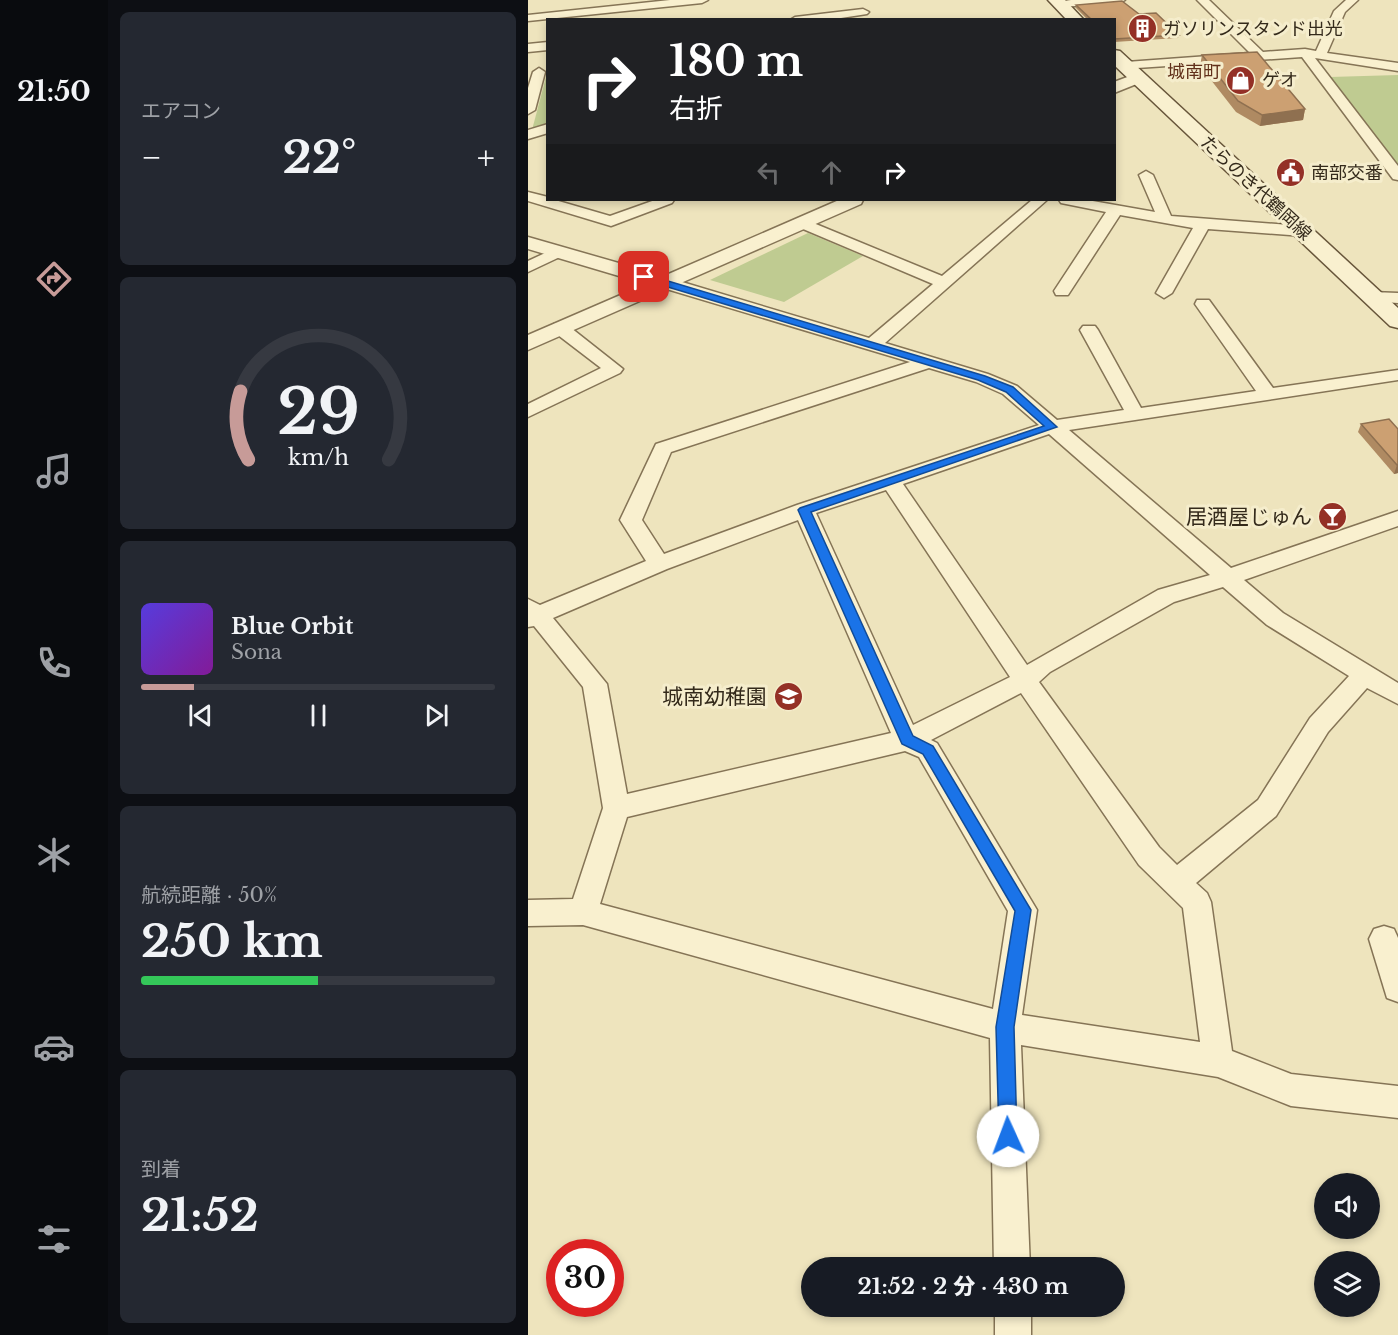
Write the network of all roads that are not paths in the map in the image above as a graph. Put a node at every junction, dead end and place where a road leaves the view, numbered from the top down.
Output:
1 (702, 0) edge
2 (858, 0) edge
3 (1119, 0) edge
4 (1203, 0) edge
5 (1352, 0) edge
6 (1058, 2) edge
7 (641, 3) edge
8 (862, 16) edge
9 (528, 18) edge
10 (645, 18) edge
11 (828, 18) edge
12 (1075, 18) edge
13 (546, 46) edge
14 (528, 48) edge
15 (1305, 53) junction
16 (1259, 55) junction
17 (1320, 56) junction
18 (1126, 66) edge
19 (1398, 67) edge
20 (538, 72) edge
21 (1116, 84) edge
22 (528, 110) edge
23 (546, 129) edge
24 (528, 135) edge
25 (1146, 175) dead end
26 (1398, 176) edge
27 (546, 186) edge
28 (528, 194) edge
29 (546, 200) edge
30 (550, 201) edge
31 (664, 201) edge
32 (852, 201) edge
33 (1039, 201) edge
34 (1078, 201) edge
35 (1116, 209) junction
36 (1165, 219) junction
37 (801, 223) junction
38 (1203, 224) junction
39 (1303, 231) junction
40 (528, 243) edge
41 (558, 252) junction
42 (528, 267) edge
43 (666, 283) junction
44 (945, 283) junction
45 (1062, 291) dead end
46 (1164, 293) dead end
47 (1372, 297) junction
48 (1398, 298) edge
49 (1203, 304) dead end
50 (1398, 321) edge
51 (560, 328) junction
52 (1089, 330) dead end
53 (528, 343) edge
54 (871, 346) junction
55 (926, 363) junction
56 (1398, 375) edge
57 (1268, 394) junction
58 (528, 411) edge
59 (1135, 414) junction
60 (1052, 427) junction
61 (891, 481) junction
62 (804, 510) junction
63 (1398, 518) edge
64 (659, 564) junction
65 (1230, 578) junction
66 (531, 614) edge
67 (1365, 674) junction
68 (1024, 680) junction
69 (1398, 695) edge
70 (907, 740) junction
71 (615, 808) junction
72 (1178, 882) junction
73 (583, 912) junction
74 (528, 913) edge
75 (1384, 939) dead end
76 (1398, 988) edge
77 (1005, 1027) junction
78 (1218, 1061) junction
79 (1398, 1102) edge
80 (1011, 1257) edge
81 (1013, 1317) edge
82 (1013, 1335) edge

1 - 7 street
2 - 8 street
3 - 6 street
4 - 16 street
5 - 17 street
6 - 12 main road
7 - 9 street
7 - 10 street
8 - 11 street
13 - 14 street
15 - 16 street
15 - 17 street
15 - 26 street
16 - 18 street
17 - 19 street
18 - 21 street
18 - 39 main road, たらのき代鶴岡線
20 - 22 street
23 - 24 street
25 - 36 street
27 - 28 street
28 - 29 street
30 - 31 street
32 - 37 street
33 - 44 street
34 - 35 street
35 - 36 street
35 - 45 street
36 - 38 street
37 - 43 street
37 - 44 street
38 - 39 street
38 - 46 street
39 - 47 main road, たらのき代鶴岡線
40 - 41 street
41 - 42 street
41 - 43 street
43 - 51 street
43 - 54 street
44 - 54 street
47 - 48 street
47 - 50 main road, たらのき代鶴岡線
49 - 57 street
51 - 53 street
51 - 58 street
52 - 59 street
54 - 55 street
55 - 60 street
55 - 64 street
56 - 57 street
57 - 59 street
59 - 60 street
60 - 61 street
60 - 65 street
61 - 62 street
61 - 68 street
62 - 64 street
62 - 70 street
63 - 65 street
64 - 66 street
65 - 67 street
65 - 68 street
66 - 71 street
67 - 69 street
67 - 72 street
68 - 70 street
68 - 72 street
70 - 71 street
70 - 77 street
71 - 73 street
72 - 78 street
73 - 74 street
73 - 77 street
75 - 76 street
77 - 78 street
77 - 80 street
78 - 79 street
81 - 82 street

